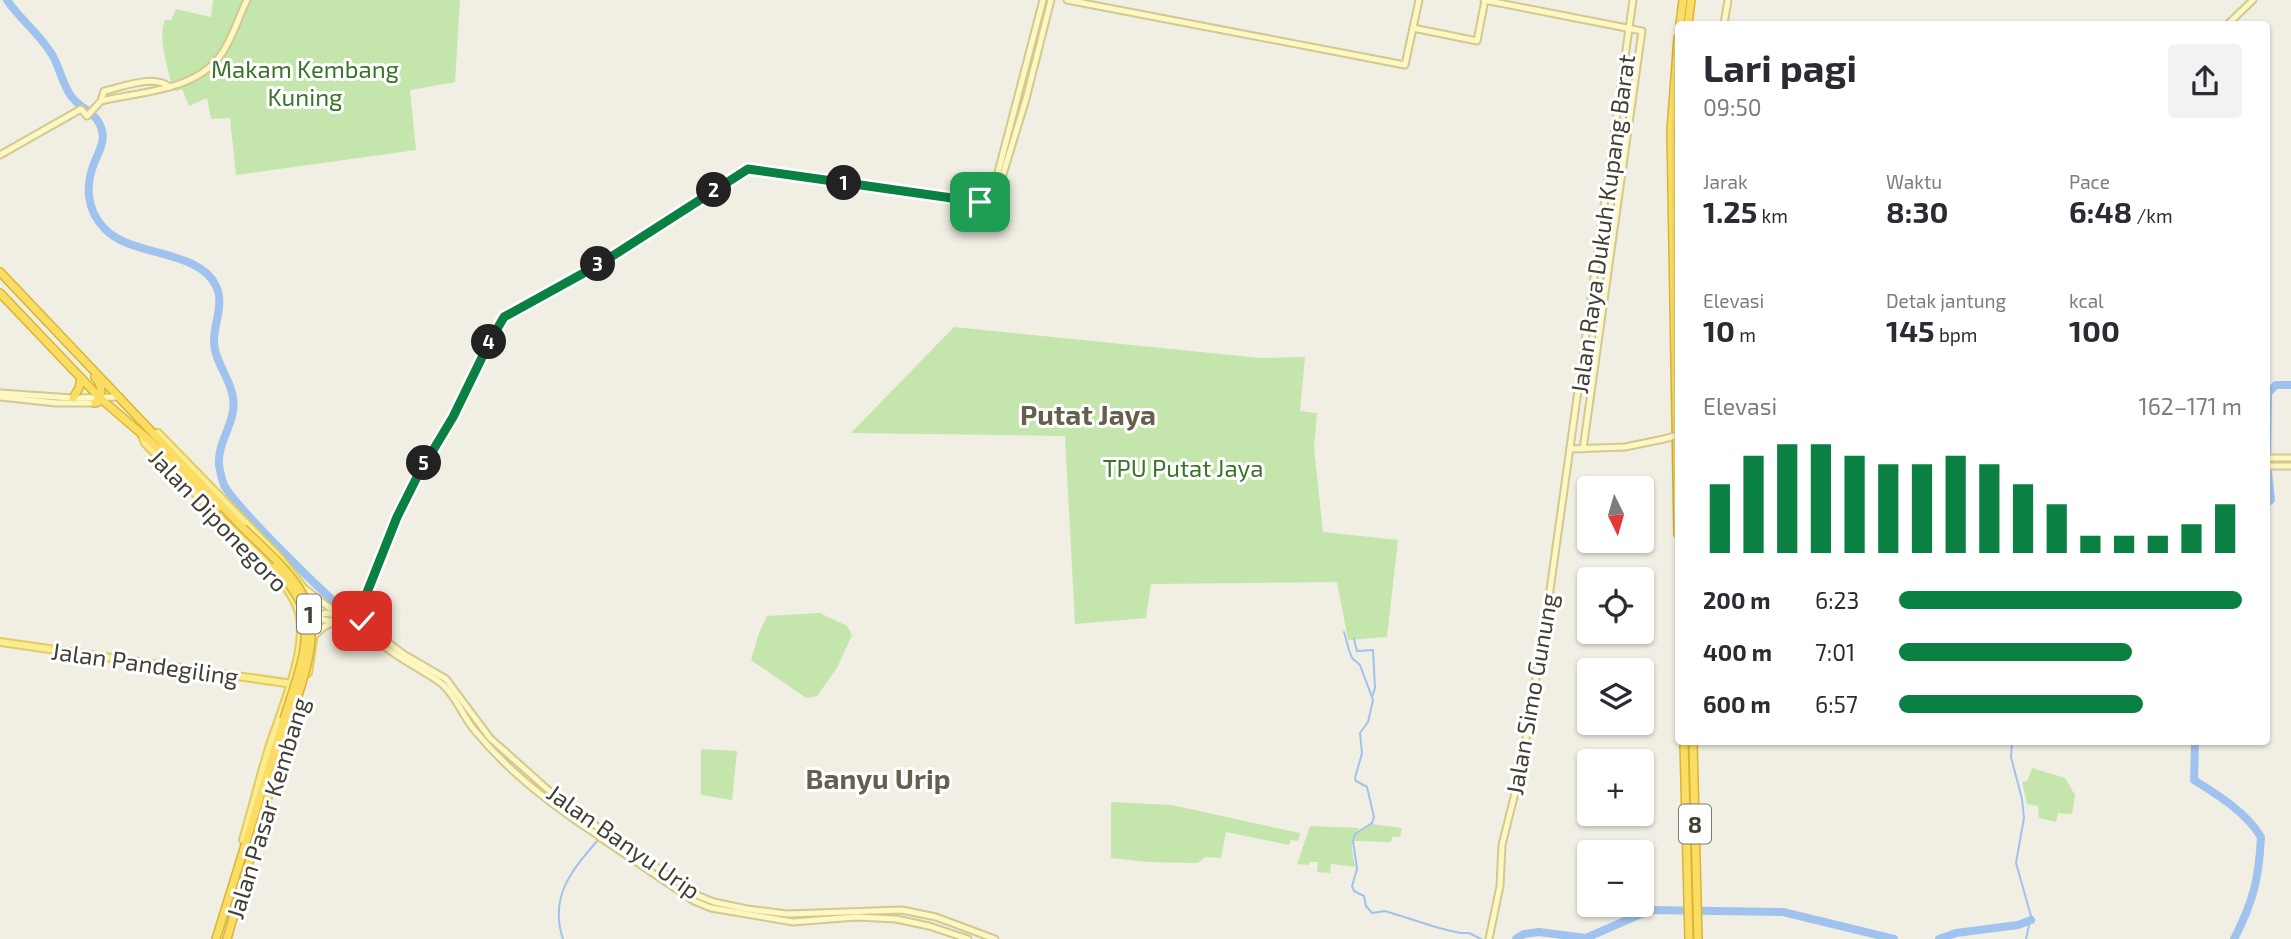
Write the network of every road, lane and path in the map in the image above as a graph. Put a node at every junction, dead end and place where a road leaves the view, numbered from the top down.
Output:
1 (247, 0) edge
2 (1043, 0) edge
3 (1051, 0) edge
4 (1067, 0) edge
5 (1419, 0) edge
6 (1484, 0) edge
7 (1633, 0) edge
8 (1683, 0) edge
9 (1691, 0) edge
10 (1728, 0) edge
11 (2253, 0) edge
12 (1680, 21) edge
13 (1688, 21) edge
14 (1724, 21) edge
15 (2231, 21) edge
16 (1413, 28) junction
17 (1629, 29) junction
18 (1675, 77) edge
19 (126, 86) junction
20 (167, 87) junction
21 (128, 95) junction
22 (101, 101) junction
23 (1619, 103) junction
24 (1632, 106) junction
25 (0, 155) edge
26 (1004, 162) junction
27 (1596, 261) junction
28 (1609, 263) junction
29 (2, 277) edge
30 (0, 293) edge
31 (1591, 296) junction
32 (1604, 298) junction
33 (81, 358) junction
34 (1583, 361) junction
35 (1675, 361) edge
36 (1595, 363) junction
37 (81, 378) junction
38 (0, 395) edge
39 (120, 397) junction
40 (73, 398) junction
41 (100, 401) junction
42 (141, 433) junction
43 (1675, 436) edge
44 (154, 437) junction
45 (1570, 449) junction
46 (1583, 449) junction
47 (2270, 458) edge
48 (2291, 458) edge
49 (2270, 466) edge
50 (2291, 466) edge
51 (280, 558) junction
52 (269, 568) junction
53 (302, 586) junction
54 (297, 606) junction
55 (360, 610) junction
56 (313, 617) junction
57 (346, 619) junction
58 (363, 623) junction
59 (302, 631) junction
60 (315, 636) junction
61 (0, 642) edge
62 (307, 677) junction
63 (289, 684) junction
64 (283, 704) junction
65 (298, 708) junction
66 (1684, 745) edge
67 (1693, 745) edge
68 (602, 834) junction
69 (244, 864) junction
70 (1692, 910) junction
71 (794, 918) junction
72 (216, 939) edge
73 (227, 939) edge
74 (968, 939) edge
75 (995, 939) edge
76 (1489, 939) edge
77 (1689, 939) edge
78 (1698, 939) edge

1 - 20 street
2 - 26 street
3 - 26 street
4 - 16 street
5 - 16 street
6 - 16 street
6 - 17 street
7 - 17 street, Jalan Raya Dukuh Kupang Barat
8 - 12 highway
9 - 13 highway
10 - 14 street
11 - 15 street
17 - 23 street, Jalan Raya Dukuh Kupang Barat
17 - 24 street, Jalan Raya Dukuh Kupang Barat
18 - 35 highway
19 - 20 street
19 - 21 street
19 - 22 street
20 - 21 street
21 - 22 street
22 - 25 street
23 - 24 street
23 - 27 street, Jalan Raya Dukuh Kupang Barat
24 - 28 street, Jalan Raya Dukuh Kupang Barat
26 - 55 street
27 - 28 street
27 - 31 street, Jalan Raya Dukuh Kupang Barat
28 - 32 street, Jalan Raya Dukuh Kupang Barat
29 - 33 highway, 1
30 - 37 highway, 1
31 - 32 street
31 - 34 street, Jalan Raya Dukuh Kupang Barat
32 - 36 street, Jalan Raya Dukuh Kupang Barat
33 - 39 highway, 1
33 - 41 highway
34 - 36 street
34 - 45 street, Jalan Raya Dukuh Kupang Barat
36 - 46 street, Jalan Raya Dukuh Kupang Barat
37 - 40 highway
37 - 41 highway, 1
38 - 40 street
38 - 41 street
39 - 41 street
39 - 44 highway, 1
40 - 41 street
41 - 42 highway, 1
42 - 44 highway, 1
42 - 52 main road, Jalan Diponegoro
43 - 46 street, bridge
44 - 51 main road, Jalan Diponegoro
44 - 69 highway, 1, bridge
45 - 46 street
45 - 76 street, Jalan Simo Gunung
47 - 48 street
49 - 50 street
51 - 52 main road
51 - 53 main road, Jalan Diponegoro
52 - 54 main road, Jalan Diponegoro
53 - 56 main road, Jalan Diponegoro
53 - 57 street
54 - 56 street, Jalan Banyu Urip
54 - 59 main road, Jalan Pasar Kembang
55 - 57 street
55 - 57 street
55 - 58 street
56 - 57 street, Jalan Banyu Urip
56 - 59 street
56 - 60 main road, Jalan Pasar Kembang
57 - 58 street, Jalan Banyu Urip
57 - 60 street
57 - 68 street, Jalan Banyu Urip
58 - 68 street, Jalan Banyu Urip
59 - 60 main road
59 - 63 main road, Jalan Pasar Kembang
60 - 62 main road, Jalan Pasar Kembang
61 - 63 main road, Jalan Pandegiling
62 - 63 main road, Jalan Pasar Kembang
62 - 65 main road, Jalan Pasar Kembang
63 - 64 main road, Jalan Pasar Kembang
64 - 65 main road
64 - 69 main road, Jalan Pasar Kembang
65 - 69 main road, Jalan Pasar Kembang
66 - 70 highway, 8
67 - 70 highway, 8
68 - 71 street, Jalan Banyu Urip
69 - 72 highway, Jalan Pasar Kembang / 1
69 - 73 highway, Jalan Pasar Kembang / 1
70 - 77 highway, 8
70 - 78 highway, 8
71 - 74 street, Jalan Banyu Urip
71 - 75 street, Jalan Banyu Urip

